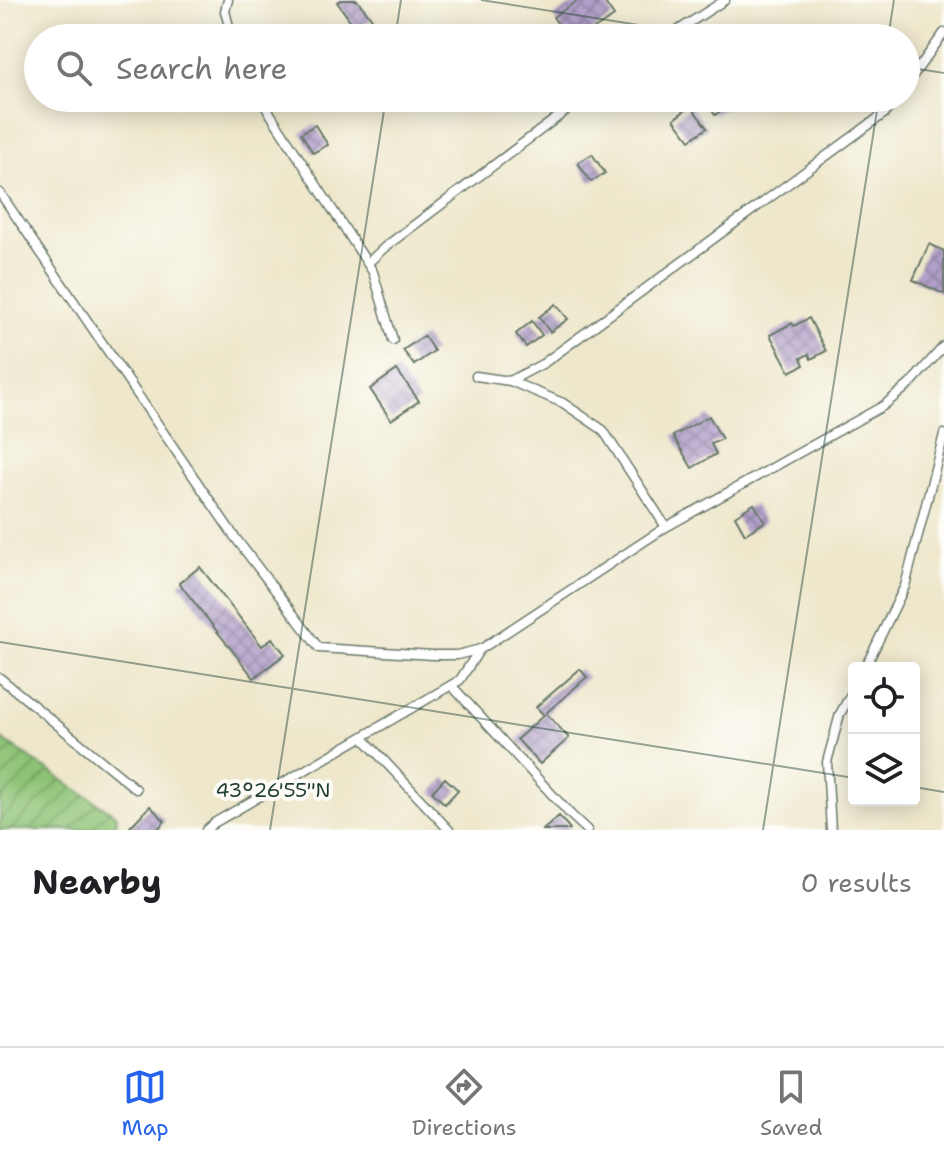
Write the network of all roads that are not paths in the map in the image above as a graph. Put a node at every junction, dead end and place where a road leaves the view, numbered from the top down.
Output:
1 (228, 0) edge
2 (725, 0) edge
3 (228, 24) edge
4 (688, 24) edge
5 (944, 33) edge
6 (920, 66) edge
7 (269, 112) edge
8 (564, 112) edge
9 (886, 112) edge
10 (0, 193) edge
11 (368, 263) junction
12 (393, 340) dead end
13 (944, 346) edge
14 (476, 376) dead end
15 (510, 381) junction
16 (944, 434) edge
17 (666, 527) junction
18 (481, 649) junction
19 (868, 662) edge
20 (0, 678) edge
21 (451, 685) junction
22 (848, 700) edge
23 (362, 737) junction
24 (136, 789) dead end
25 (206, 830) edge
26 (449, 830) edge
27 (587, 830) edge
28 (831, 830) edge

1 - 3 lane
2 - 4 lane
5 - 6 lane
7 - 11 lane
8 - 11 lane
9 - 15 lane
10 - 18 lane
11 - 12 lane
13 - 17 lane
14 - 15 lane
15 - 17 lane
16 - 19 lane
17 - 18 lane
18 - 21 lane
20 - 24 lane
21 - 23 lane
21 - 27 lane
22 - 28 lane
23 - 25 lane
23 - 26 lane

